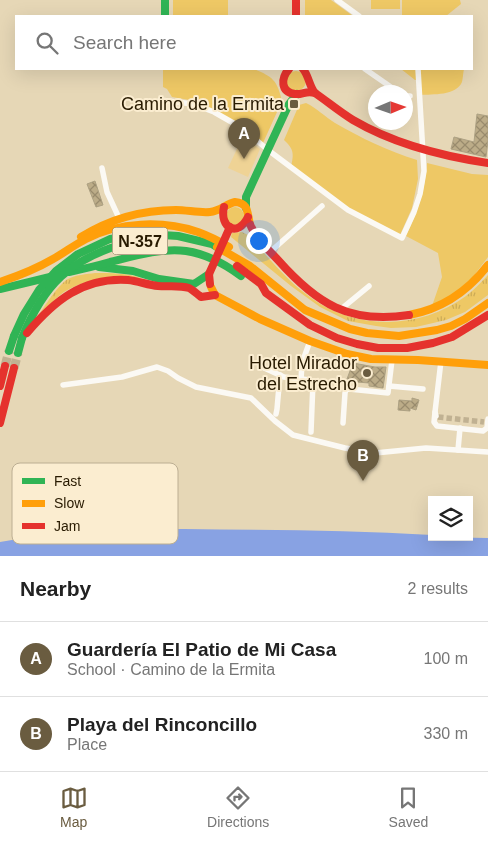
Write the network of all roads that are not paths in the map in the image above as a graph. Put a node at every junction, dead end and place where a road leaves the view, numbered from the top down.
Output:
1 (165, 0) edge
2 (296, 0) edge
3 (337, 0) edge
4 (165, 15) edge
5 (296, 15) edge
6 (358, 15) edge
7 (305, 70) edge
8 (367, 70) edge
9 (418, 70) edge
10 (284, 71) edge
11 (310, 82) junction
12 (388, 85) edge
13 (305, 91) junction
14 (293, 93) junction
15 (316, 93) junction
16 (160, 100) dead end
17 (268, 150) junction
18 (423, 151) junction
19 (488, 164) edge
20 (102, 168) dead end
21 (246, 197) junction
22 (238, 202) junction
23 (322, 206) dead end
24 (224, 208) junction
25 (246, 208) junction
26 (248, 217) junction
27 (119, 218) junction
28 (229, 231) junction
29 (64, 251) junction
30 (270, 252) junction
31 (488, 265) edge
32 (83, 268) junction
33 (210, 273) junction
34 (0, 282) edge
35 (196, 285) junction
36 (210, 285) junction
37 (369, 286) dead end
38 (0, 289) edge
39 (266, 293) junction
40 (215, 295) junction
41 (206, 296) junction
42 (488, 303) edge
43 (341, 309) junction
44 (488, 315) edge
45 (319, 316) junction
46 (22, 338) junction
47 (310, 341) junction
48 (9, 351) tunnel mouth
49 (18, 353) tunnel mouth
50 (392, 360) junction
51 (441, 361) junction
52 (488, 365) edge
53 (5, 366) tunnel mouth
54 (262, 367) dead end
55 (14, 368) tunnel mouth
56 (280, 375) junction
57 (301, 380) junction
58 (63, 385) dead end
59 (0, 386) edge
60 (389, 386) junction
61 (423, 389) dead end
62 (276, 414) dead end
63 (487, 419) edge
64 (0, 423) edge
65 (343, 423) dead end
66 (460, 428) junction
67 (311, 432) dead end
68 (458, 450) junction
69 (488, 452) edge

1 - 4 main road
2 - 5 main road
3 - 6 street
7 - 11 main road
8 - 12 street
9 - 18 street
10 - 14 main road
11 - 13 main road
11 - 15 main road
13 - 14 main road
13 - 15 main road
14 - 17 main road
15 - 18 main road
16 - 17 street
17 - 18 street
17 - 21 main road
18 - 19 main road
20 - 27 street
21 - 22 main road
21 - 25 main road
22 - 24 main road
22 - 25 main road
23 - 30 street
24 - 27 main road
24 - 28 main road
25 - 26 main road
26 - 28 main road
26 - 30 main road
27 - 29 main road
28 - 33 main road
29 - 34 main road
29 - 45 main road
30 - 43 main road
31 - 43 main road
32 - 35 main road
32 - 38 main road
32 - 39 main road
33 - 35 main road
33 - 36 main road
35 - 36 main road
35 - 41 main road
35 - 46 main road
36 - 40 main road
36 - 41 main road
37 - 43 street
39 - 44 main road, N-357
39 - 46 main road, N-357
40 - 41 main road
40 - 47 main road
42 - 45 main road, N-357
45 - 48 main road, N-357
46 - 49 main road
47 - 50 main road
47 - 57 street
50 - 51 main road
50 - 60 street
51 - 52 main road
51 - 66 street
53 - 59 main road
54 - 56 street
55 - 64 main road
56 - 57 street
56 - 62 street
57 - 67 street
58 - 68 street
60 - 61 street
60 - 65 street
63 - 66 street
66 - 68 street
68 - 69 street

